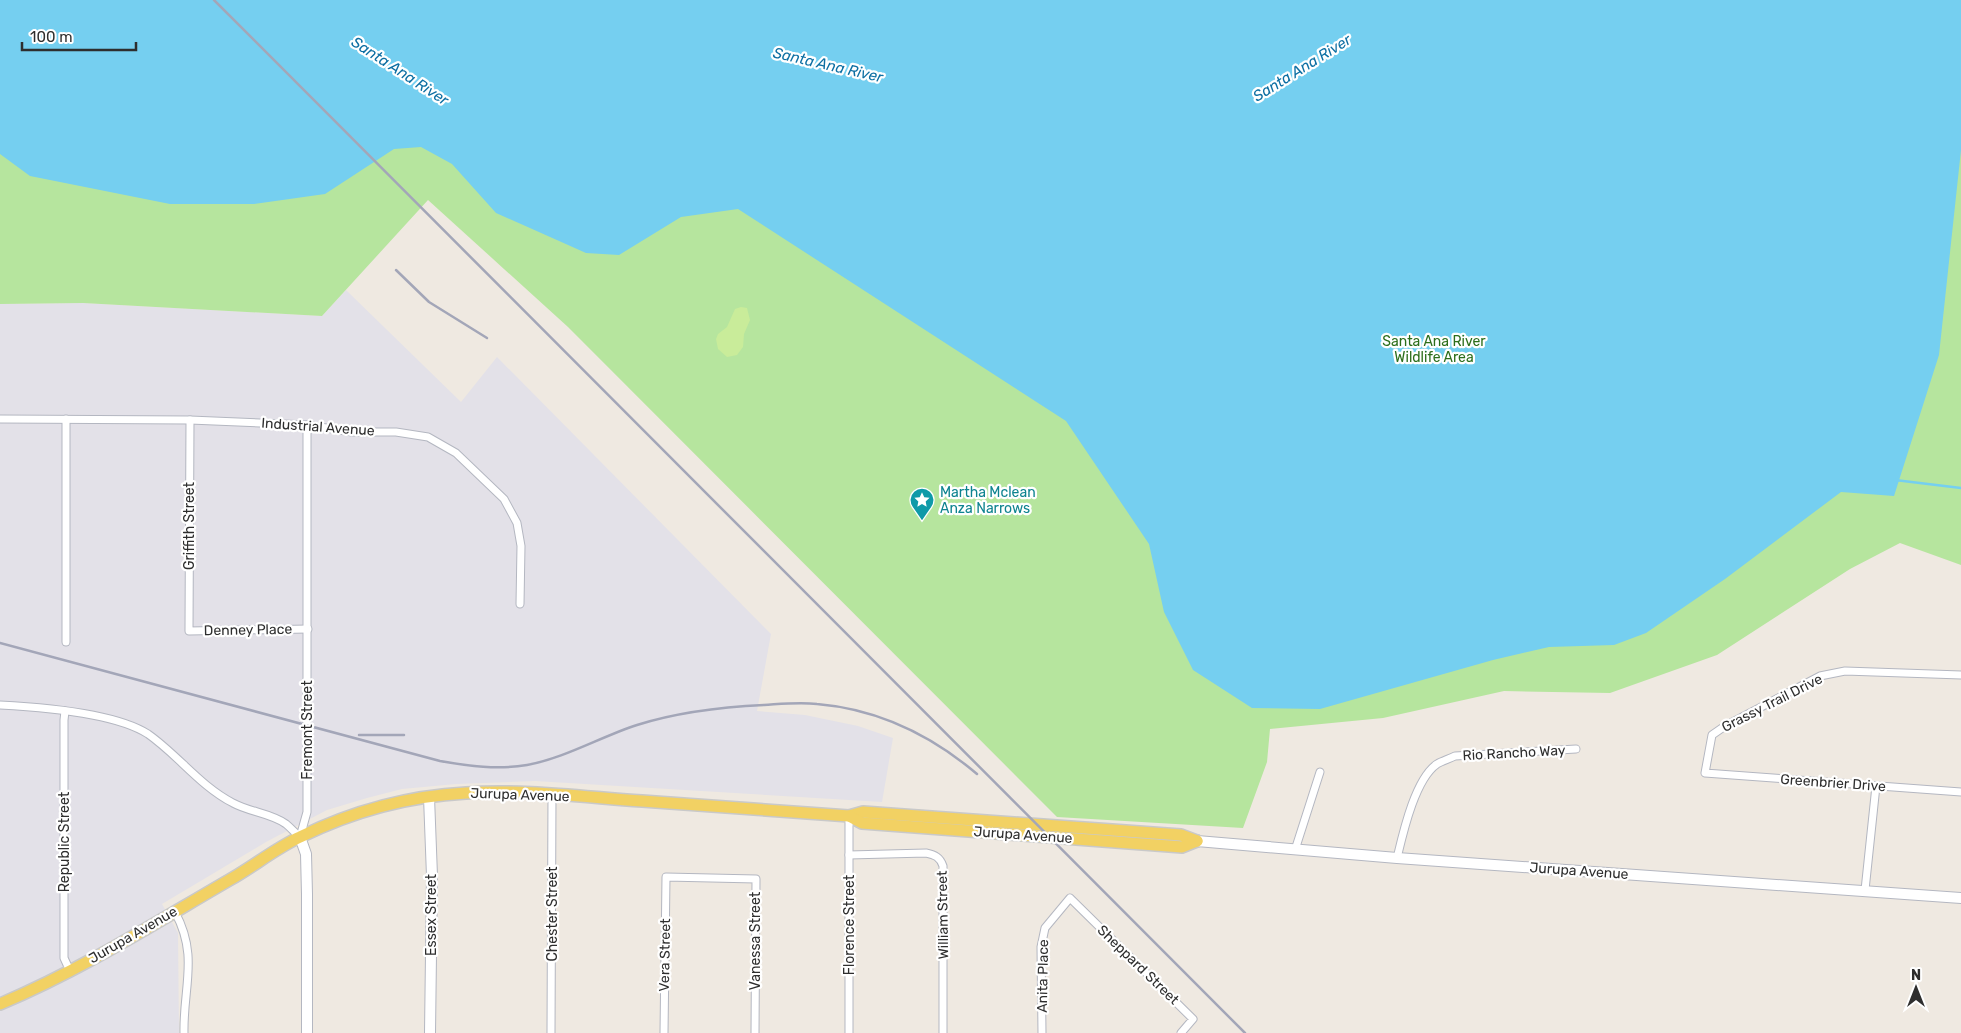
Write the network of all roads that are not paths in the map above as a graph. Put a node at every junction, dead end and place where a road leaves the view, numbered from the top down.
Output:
1 (0, 419) edge
2 (66, 419) junction
3 (190, 420) junction
4 (307, 425) junction
5 (520, 604) dead end
6 (308, 629) junction
7 (189, 631) joint
8 (66, 642) dead end
9 (1961, 674) edge
10 (0, 705) edge
11 (65, 711) junction
12 (1576, 749) dead end
13 (1320, 772) dead end
14 (1704, 773) joint
15 (1876, 786) junction
16 (1961, 792) edge
17 (552, 794) junction
18 (429, 797) junction
19 (849, 816) junction
20 (300, 837) junction
21 (1197, 841) joint
22 (1295, 850) junction
23 (849, 854) junction
24 (1398, 858) junction
25 (666, 877) joint
26 (1865, 890) junction
27 (1070, 898) joint
28 (1961, 898) edge
29 (175, 912) junction
30 (70, 971) junction
31 (0, 1004) edge
32 (184, 1033) edge
33 (307, 1033) edge
34 (430, 1033) edge
35 (551, 1033) edge
36 (664, 1033) edge
37 (755, 1033) edge
38 (849, 1033) edge
39 (943, 1033) edge
40 (1042, 1033) edge
41 (1181, 1033) edge

1 - 2 street, Industrial Avenue
2 - 3 street, Industrial Avenue
2 - 8 street
3 - 4 street, Industrial Avenue
3 - 7 street, Griffith Street
4 - 5 street, Industrial Avenue
4 - 6 street, Fremont Street
6 - 7 street, Denney Place
6 - 20 street, Fremont Street
9 - 14 street, Grassy Trail Drive
10 - 11 street
11 - 20 street
11 - 30 street, Republic Street
12 - 24 street, Rio Rancho Way
13 - 22 street
14 - 15 street, Greenbrier Drive
15 - 16 street, Greenbrier Drive
15 - 26 street
17 - 18 main road, Jurupa Avenue
17 - 19 main road, Jurupa Avenue
17 - 35 street, Chester Street
18 - 20 main road, Jurupa Avenue
18 - 34 main road, Essex Street
19 - 21 main road, Jurupa Avenue
19 - 23 street, Florence Street
20 - 29 main road, Jurupa Avenue
20 - 33 main road
21 - 22 main road, Jurupa Avenue
22 - 24 main road, Jurupa Avenue
23 - 38 street, Florence Street
23 - 39 street, William Street
24 - 26 main road, Jurupa Avenue
25 - 36 street, Vera Street
25 - 37 street, Vanessa Street
26 - 28 main road, Jurupa Avenue
27 - 40 street, Anita Place
27 - 41 street, Sheppard Street
29 - 30 main road, Jurupa Avenue
29 - 32 street
30 - 31 main road, Jurupa Avenue

